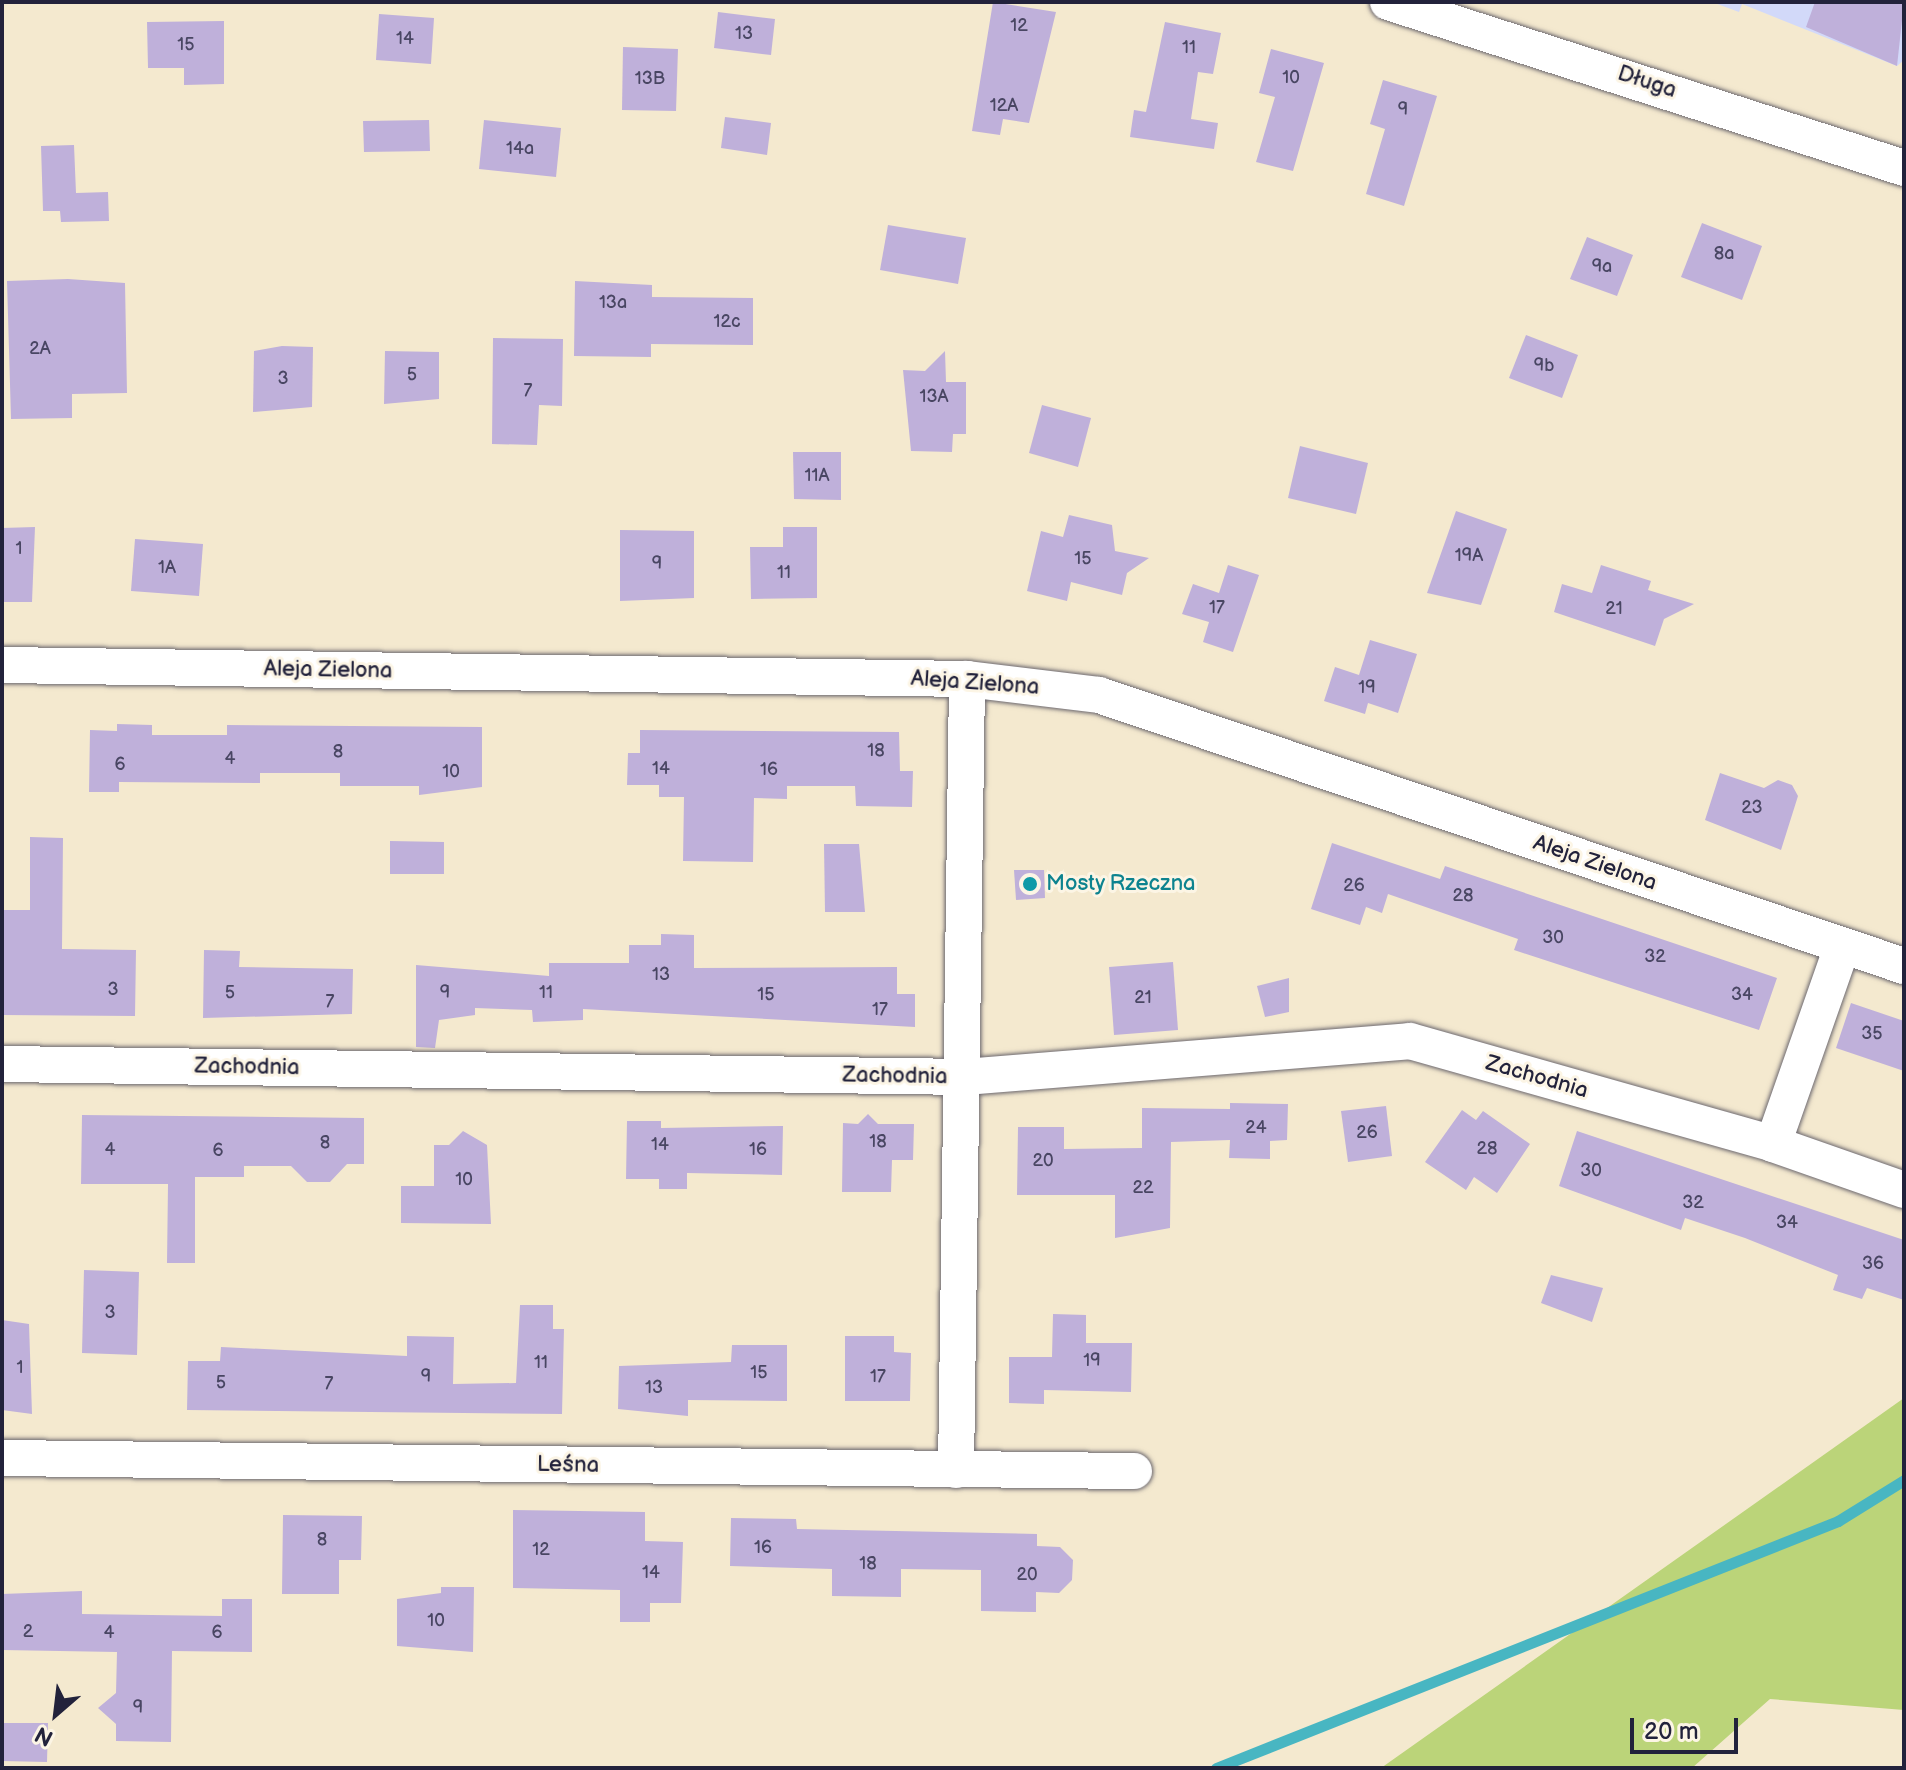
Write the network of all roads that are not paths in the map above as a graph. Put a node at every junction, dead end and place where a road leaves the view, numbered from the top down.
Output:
1 (1388, 2) edge
2 (1904, 168) edge
3 (2, 665) edge
4 (967, 679) junction
5 (1842, 947) junction
6 (1904, 966) edge
7 (2, 1064) edge
8 (964, 1077) junction
9 (1773, 1144) junction
10 (1904, 1190) edge
11 (2, 1458) edge
12 (956, 1470) junction
13 (1134, 1471) dead end

1 - 2 street, Długa
3 - 4 street, Aleja Zielona
4 - 5 street, Aleja Zielona
4 - 8 street
5 - 6 street, Aleja Zielona
5 - 9 street
7 - 8 street, Zachodnia
8 - 9 street, Zachodnia
8 - 12 street
9 - 10 street, Zachodnia
11 - 12 street, Leśna
12 - 13 street, Leśna

